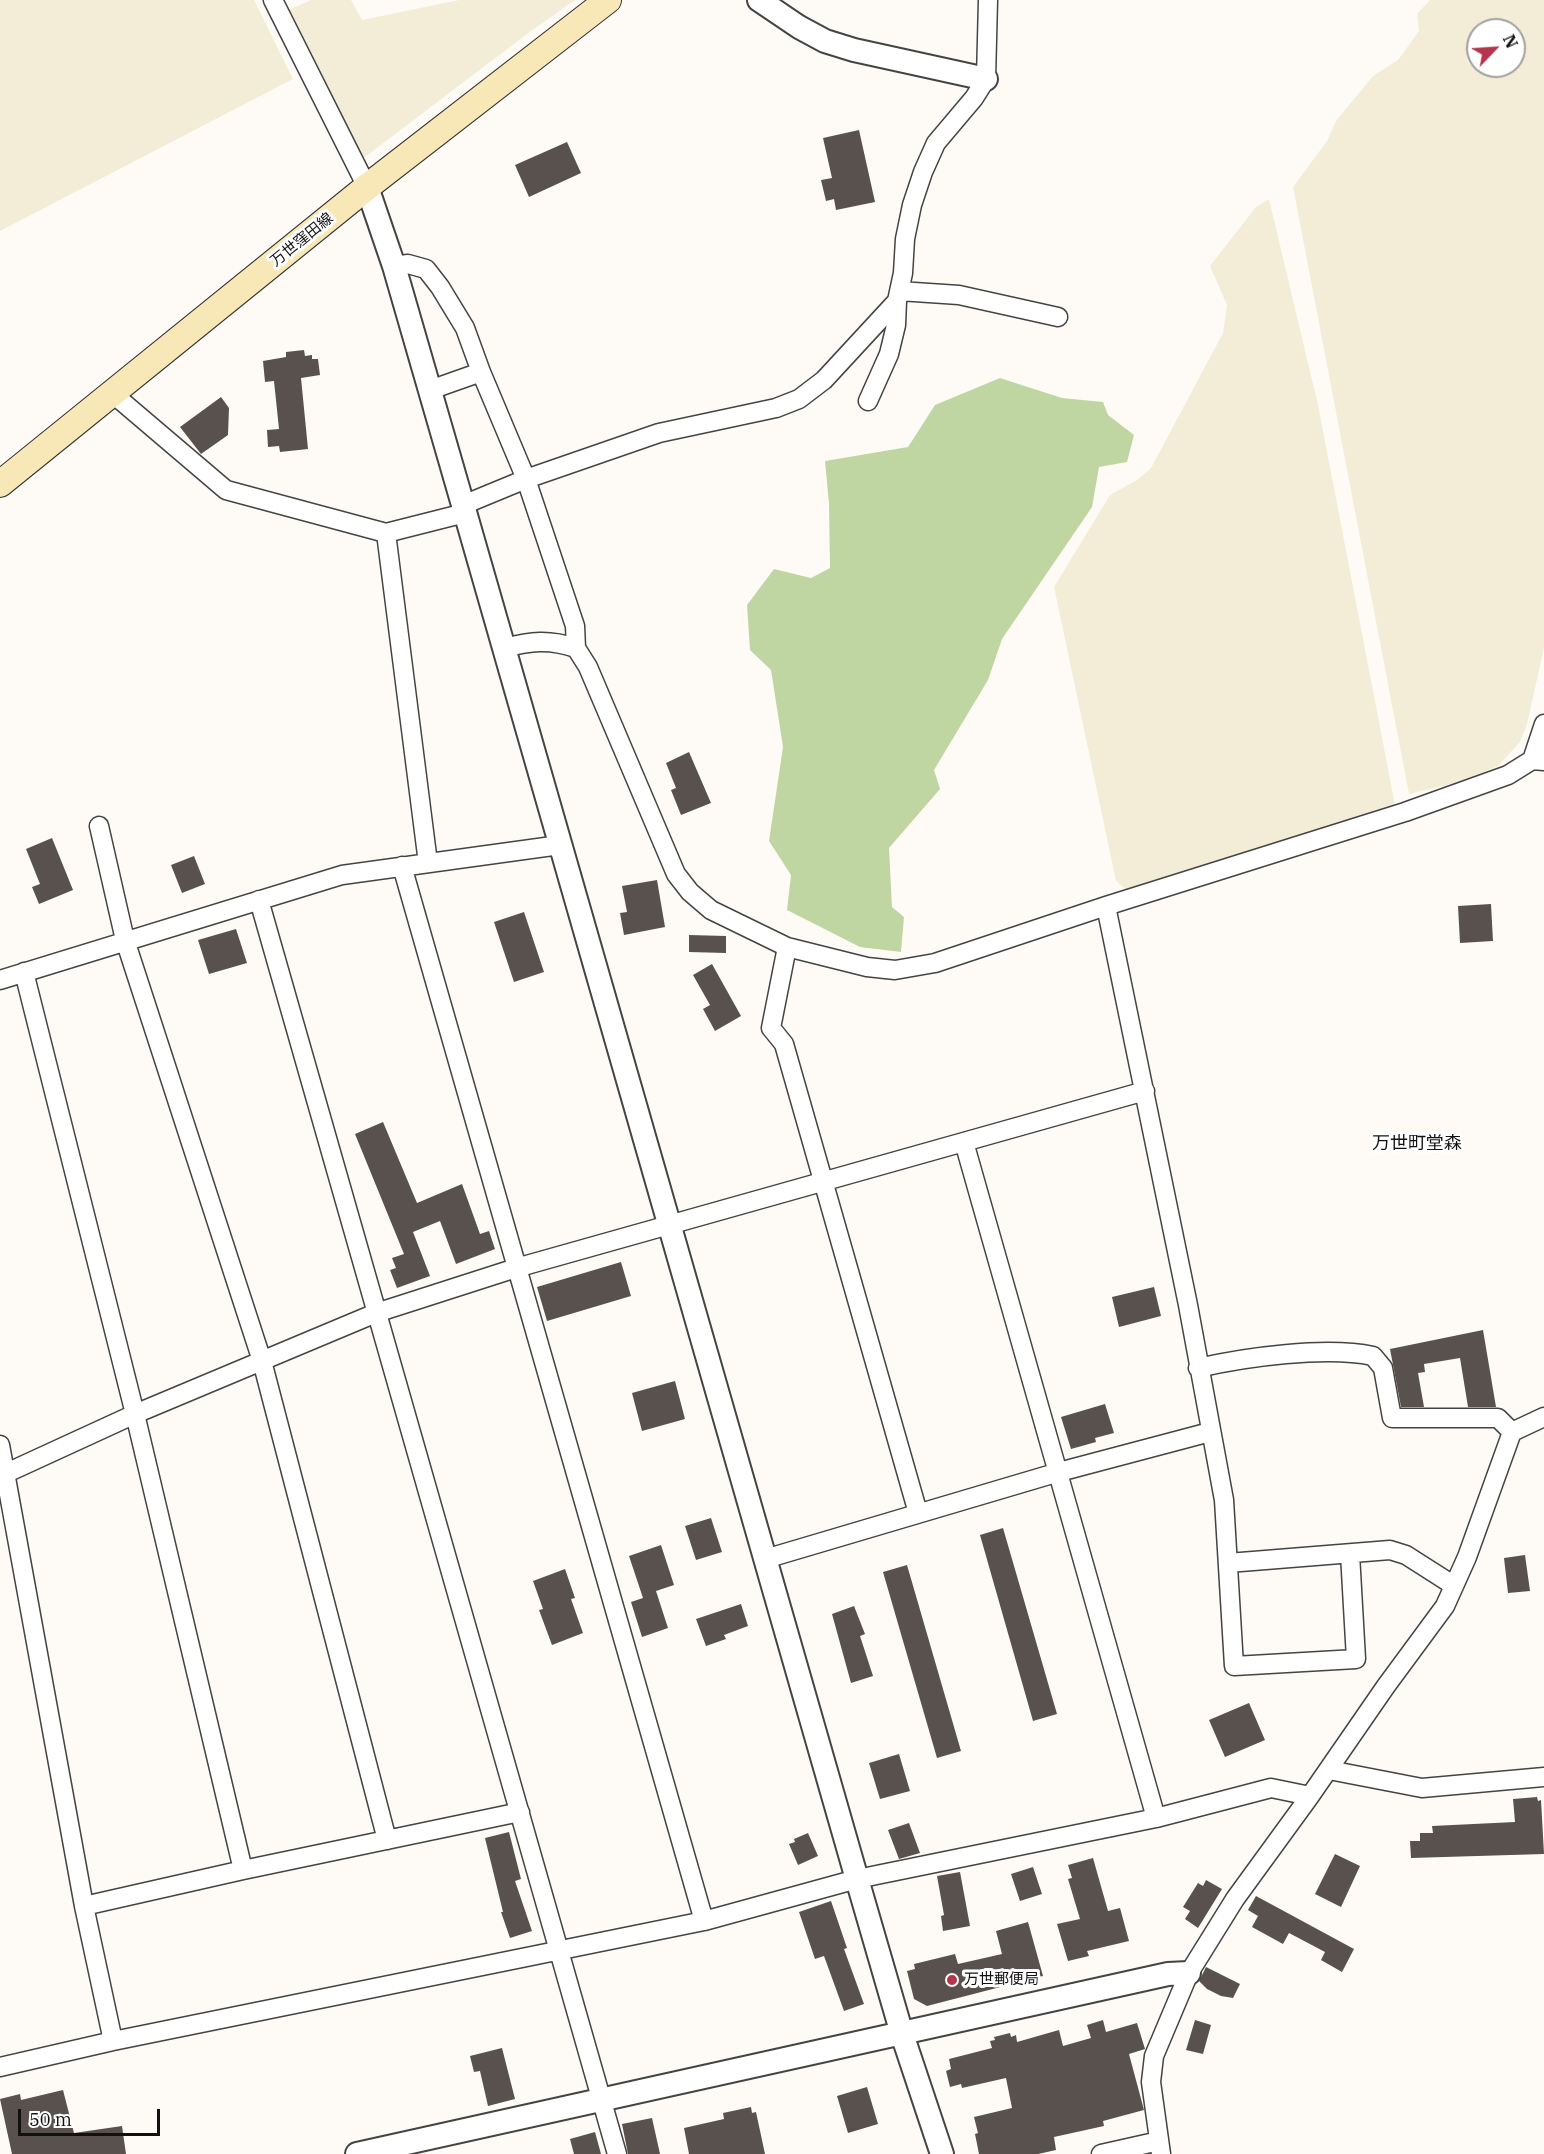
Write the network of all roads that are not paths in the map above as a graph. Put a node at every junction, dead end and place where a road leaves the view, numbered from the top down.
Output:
1 (273, 0) edge
2 (608, 0) edge
3 (759, 0) edge
4 (988, 0) edge
5 (986, 79) junction
6 (367, 187) junction
7 (394, 266) junction
8 (898, 296) junction
9 (1058, 316) dead end
10 (481, 372) junction
11 (430, 390) junction
12 (112, 393) junction
13 (868, 401) dead end
14 (526, 479) junction
15 (0, 484) edge
16 (464, 509) junction
17 (386, 533) junction
18 (504, 648) junction
19 (576, 648) junction
20 (1544, 724) edge
21 (1538, 760) edge
22 (99, 826) dead end
23 (560, 845) junction
24 (428, 863) junction
25 (402, 866) junction
26 (259, 900) junction
27 (1106, 906) junction
28 (125, 940) junction
29 (787, 947) junction
30 (24, 972) junction
31 (0, 980) edge
32 (1145, 1091) junction
33 (964, 1142) junction
34 (822, 1183) junction
35 (669, 1225) junction
36 (516, 1268) junction
37 (376, 1313) junction
38 (262, 1361) junction
39 (1198, 1368) junction
40 (135, 1414) junction
41 (1544, 1417) edge
42 (1210, 1432) junction
43 (1512, 1432) junction
44 (0, 1445) edge
45 (1059, 1473) junction
46 (3, 1475) edge
47 (918, 1514) junction
48 (1350, 1554) junction
49 (765, 1559) junction
50 (1228, 1563) junction
51 (1454, 1585) junction
52 (1329, 1770) junction
53 (1544, 1777) edge
54 (1310, 1796) junction
55 (520, 1812) junction
56 (1156, 1818) junction
57 (387, 1840) junction
58 (243, 1870) junction
59 (857, 1879) junction
60 (84, 1906) junction
61 (704, 1921) junction
62 (559, 1950) junction
63 (1189, 1973) junction
64 (902, 2034) junction
65 (112, 2041) junction
66 (0, 2067) edge
67 (601, 2099) junction
68 (1160, 2148) edge
69 (357, 2154) edge
70 (617, 2154) edge
71 (942, 2154) edge
72 (1101, 2154) edge

1 - 6 street
2 - 6 main road, 万世窪田線
3 - 5 street
4 - 5 street
5 - 8 street
6 - 7 street
6 - 12 main road, 万世窪田線
7 - 10 street
7 - 11 street
8 - 9 street
8 - 13 street
8 - 14 street
10 - 11 street
10 - 14 street
11 - 16 street
12 - 15 main road, 万世窪田線
12 - 17 street
14 - 16 street
14 - 19 street
16 - 17 street
16 - 18 street
17 - 24 street
18 - 19 street
18 - 23 street
19 - 29 street
20 - 21 street
21 - 27 street
22 - 28 street
23 - 24 street
23 - 35 street
24 - 25 street
25 - 26 street
25 - 36 street
26 - 28 street
26 - 37 street
27 - 29 street
27 - 32 street
28 - 30 street
28 - 38 street
29 - 34 street
30 - 31 street
30 - 40 street
32 - 33 street
32 - 39 street
33 - 34 street
33 - 45 street
34 - 35 street
34 - 47 street
35 - 36 street
35 - 49 street
36 - 37 street
36 - 61 street
37 - 38 street
37 - 55 street
38 - 40 street
38 - 57 street
39 - 42 street
39 - 43 street
40 - 46 street
40 - 58 street
41 - 43 street
42 - 45 street
42 - 50 street
43 - 51 street
44 - 46 street
45 - 47 street
45 - 56 street
46 - 60 street
47 - 49 street
48 - 50 street
48 - 50 street
48 - 51 street
49 - 59 street
51 - 52 street
52 - 53 street
52 - 54 street
54 - 56 street
54 - 63 street
55 - 57 street
55 - 62 street
56 - 59 street
57 - 58 street
58 - 60 street
59 - 61 street
59 - 64 street
60 - 65 street
61 - 62 street
62 - 65 street
62 - 67 street
63 - 64 street
63 - 68 street
64 - 67 street
64 - 71 street
65 - 66 street
67 - 69 street
67 - 70 street
68 - 72 street

